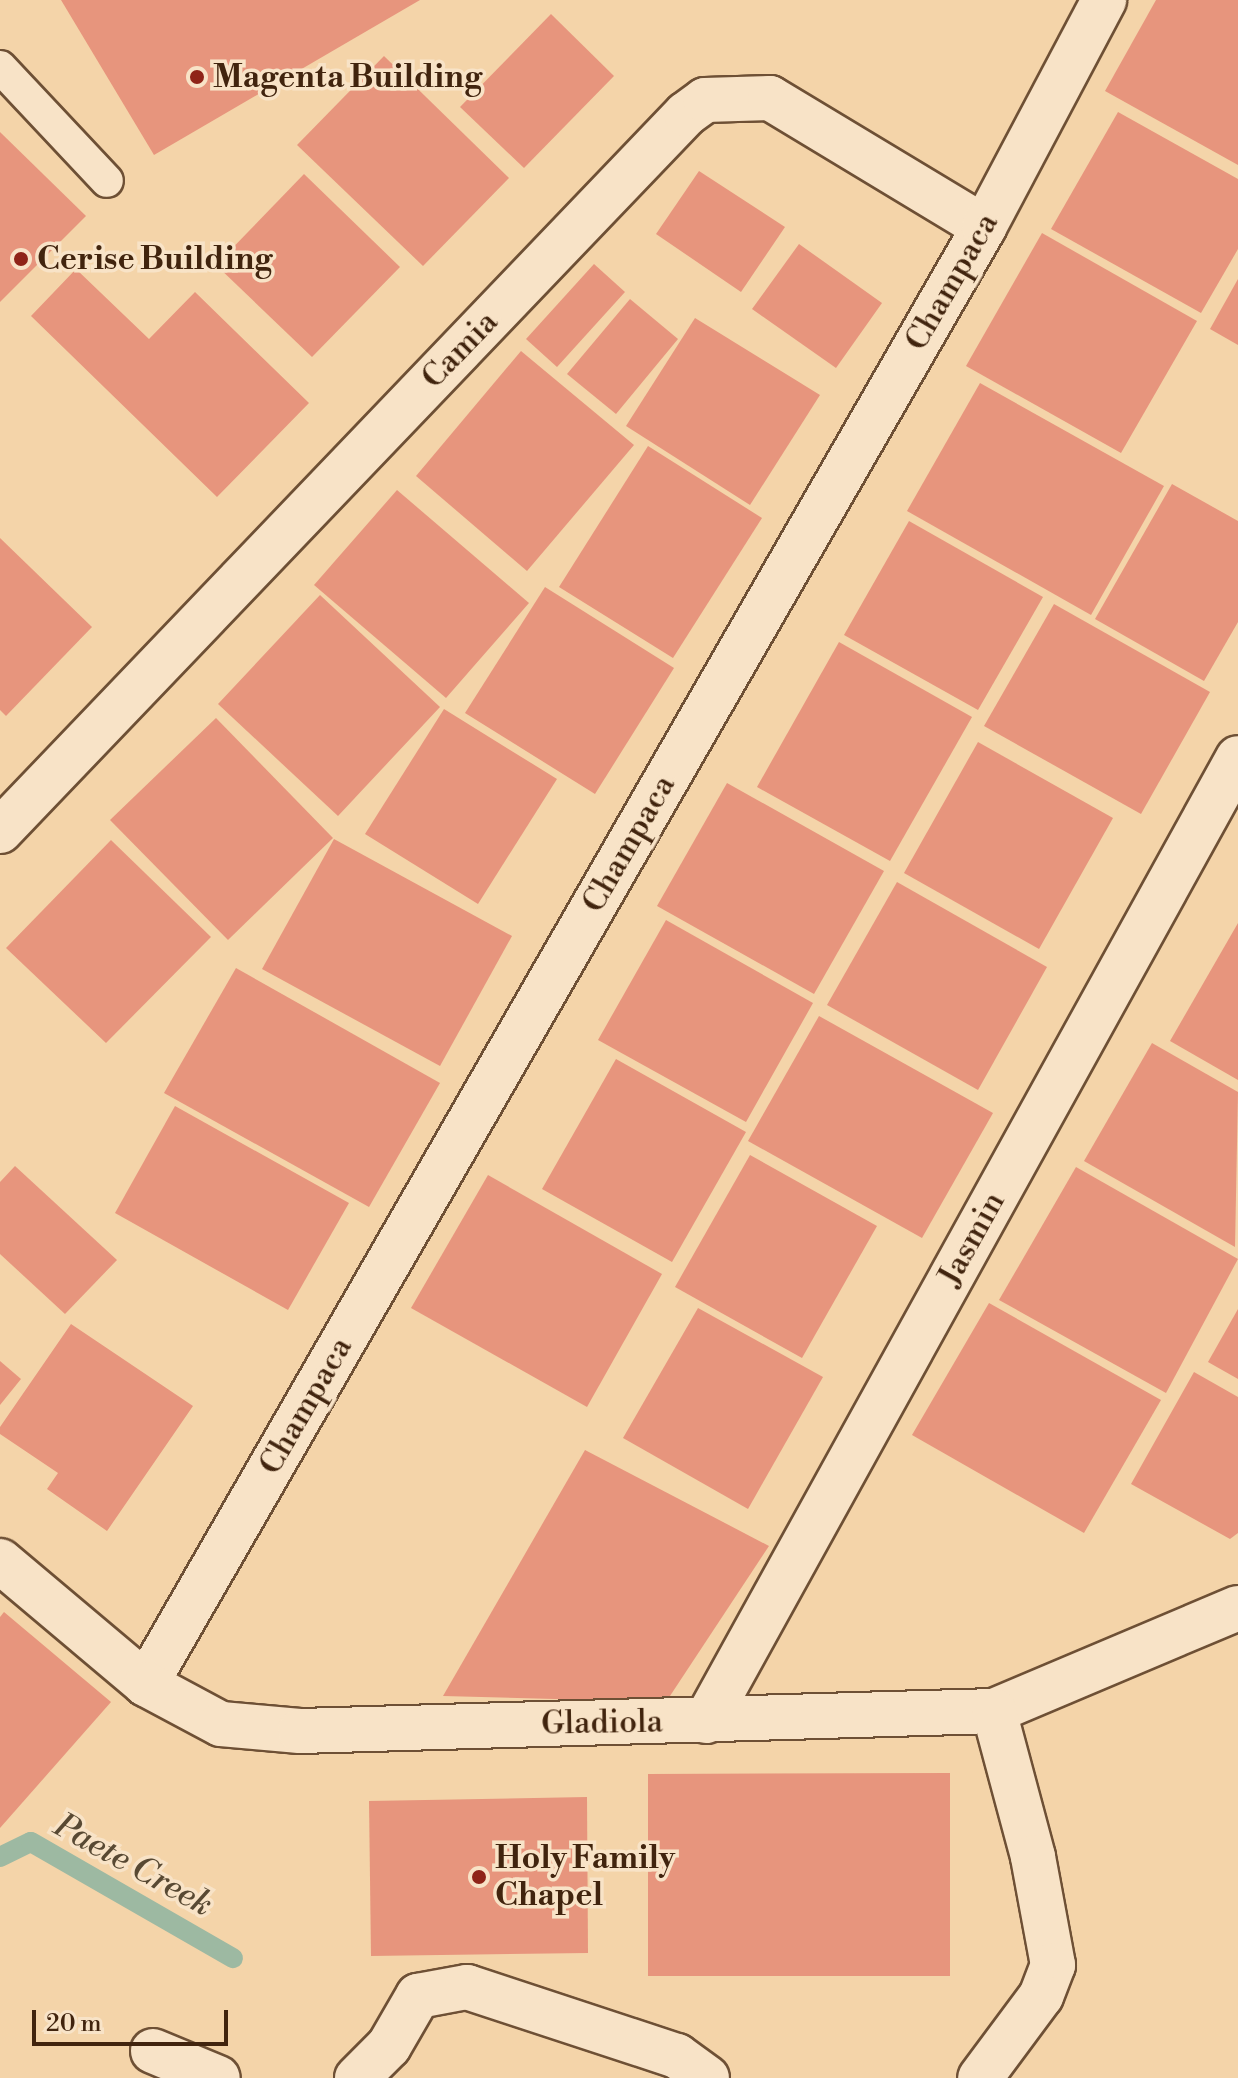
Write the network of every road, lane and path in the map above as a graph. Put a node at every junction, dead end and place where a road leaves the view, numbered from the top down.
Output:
1 (1104, 0) edge
2 (0, 67) edge
3 (107, 181) dead end
4 (984, 227) junction
5 (1238, 758) edge
6 (0, 831) edge
7 (0, 1561) edge
8 (1238, 1608) edge
9 (146, 1684) junction
10 (994, 1711) junction
11 (706, 1721) junction
12 (153, 2051) dead end
13 (218, 2078) edge
14 (357, 2078) edge
15 (707, 2078) edge
16 (980, 2078) edge

1 - 4 street, Champaca
2 - 3 lane
4 - 6 street, Camia
4 - 9 street, Champaca
5 - 11 street, Jasmin
7 - 9 street, Gladiola
8 - 10 street, Gladiola
9 - 11 street, Gladiola
10 - 11 street, Gladiola
10 - 16 street
12 - 13 street
14 - 15 street

